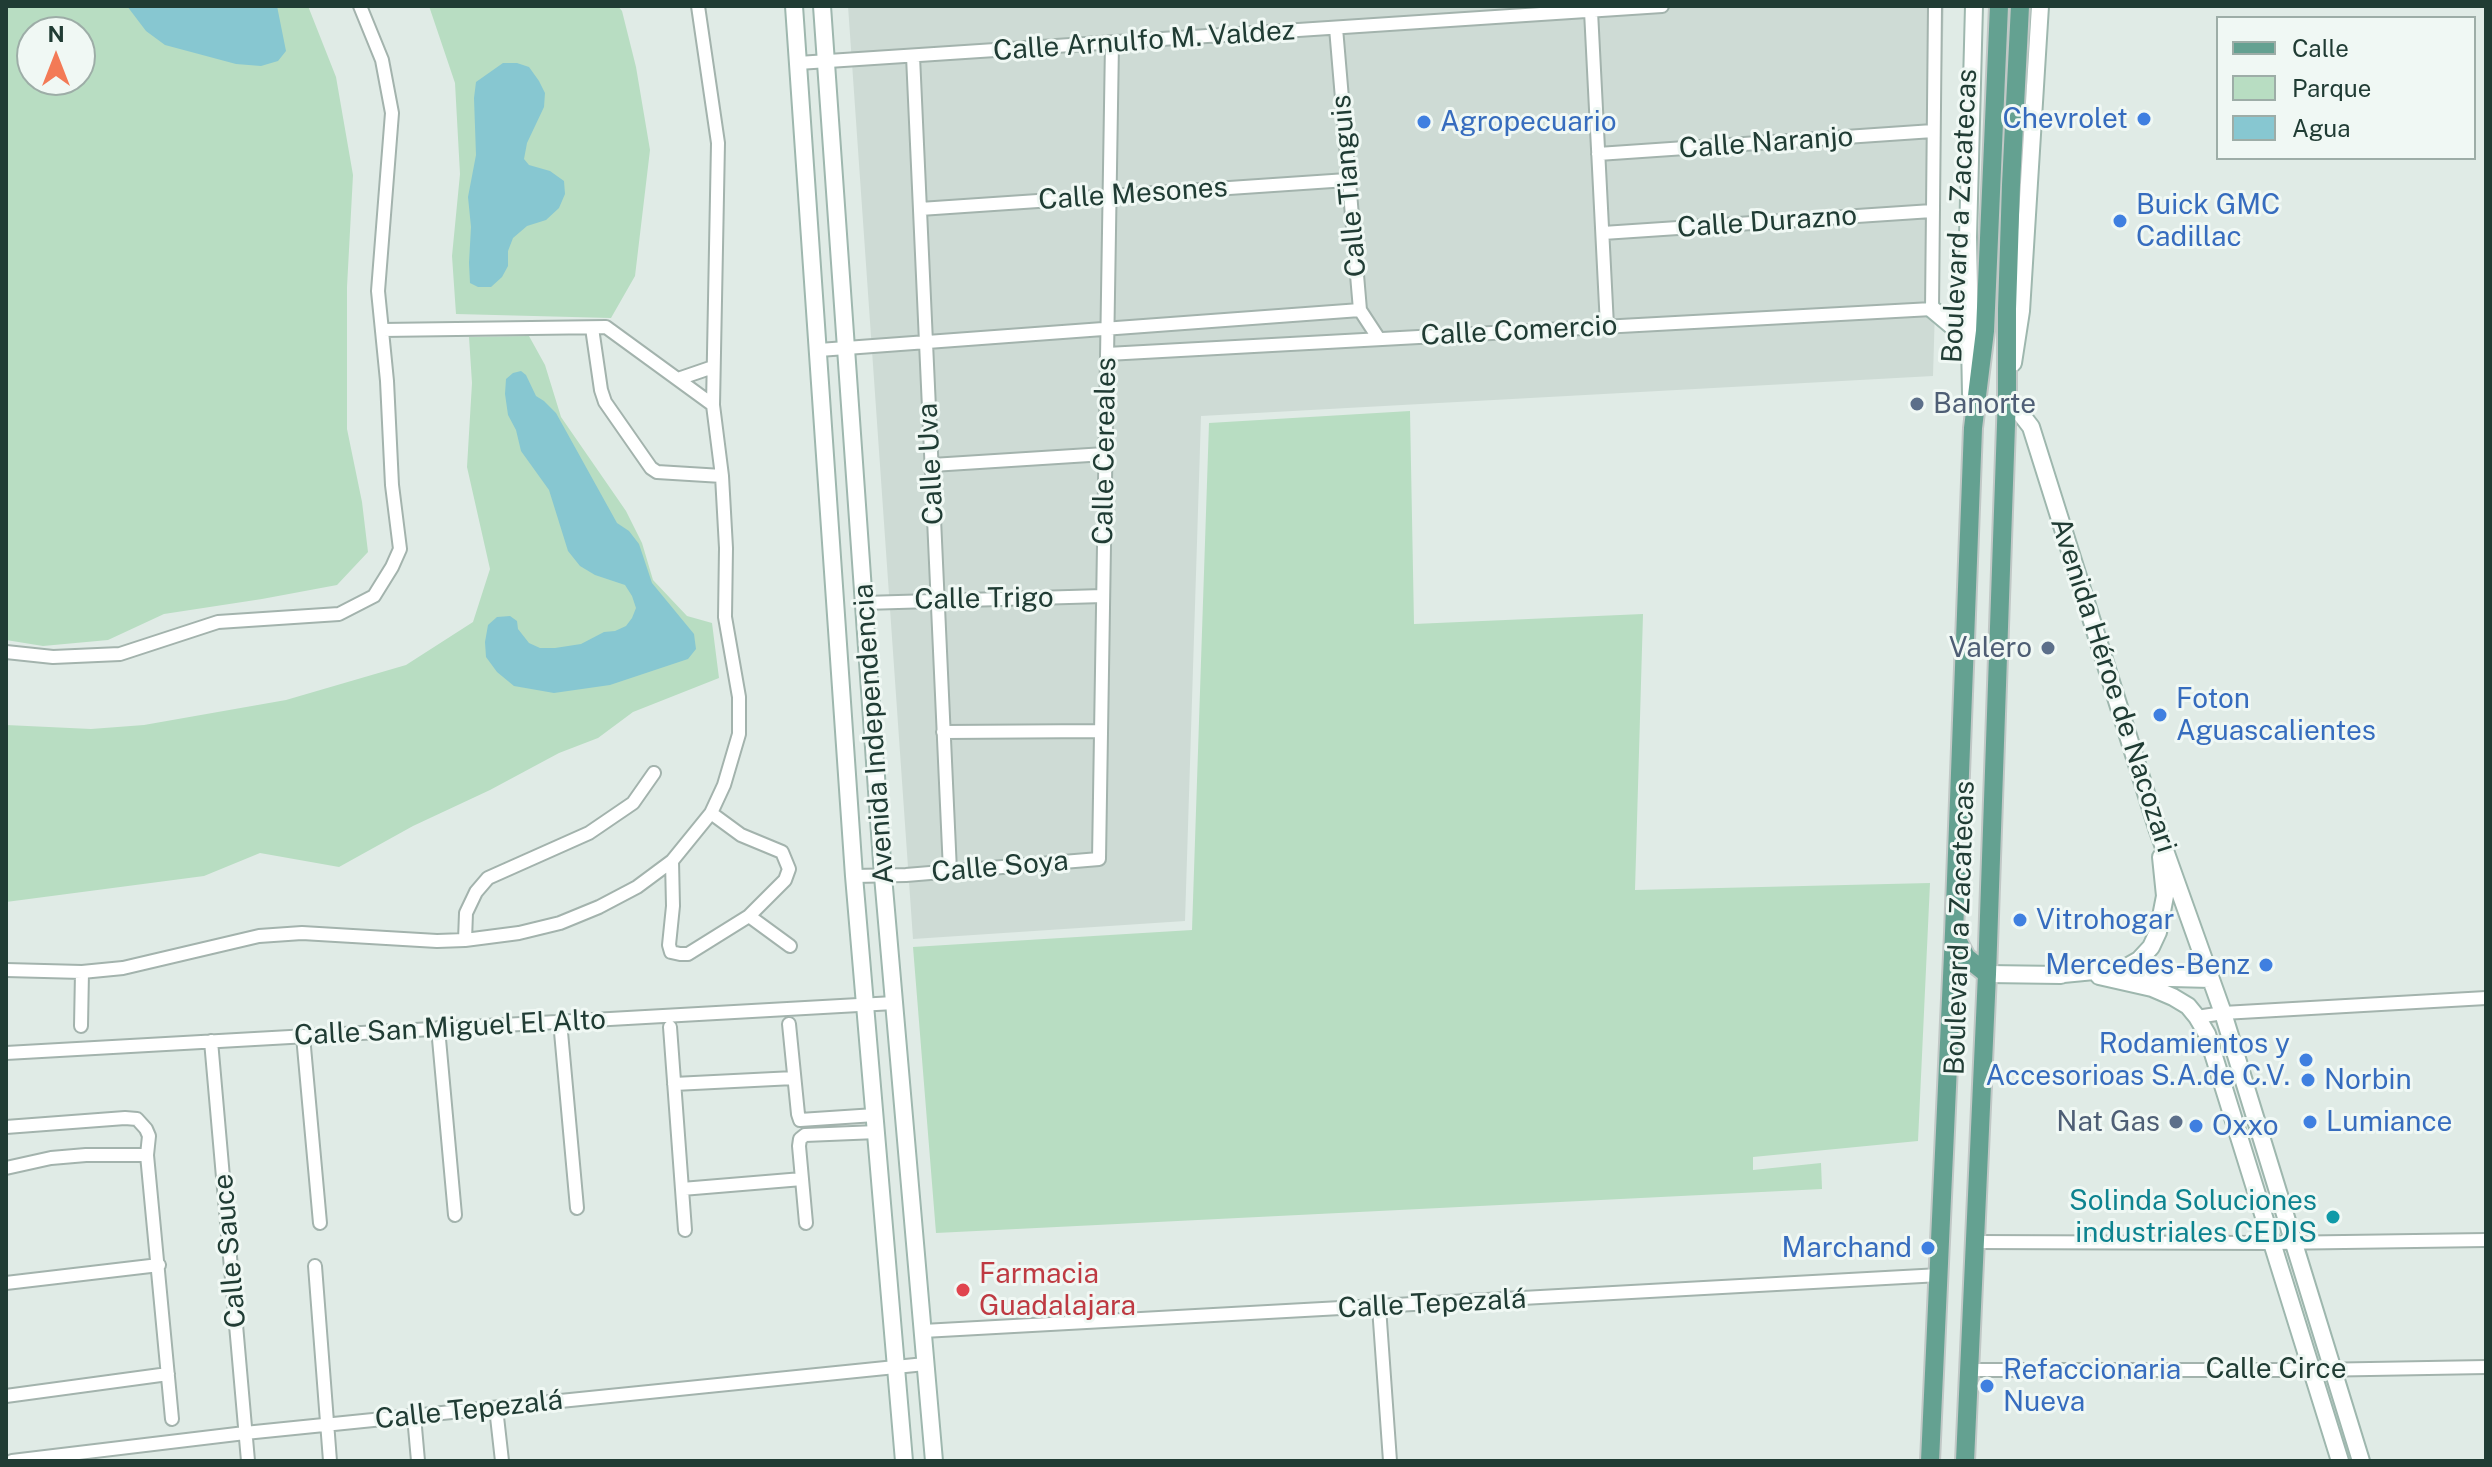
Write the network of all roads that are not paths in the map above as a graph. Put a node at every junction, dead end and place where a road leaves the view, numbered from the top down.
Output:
1 (360, 6) edge
2 (698, 6) edge
3 (794, 6) edge
4 (822, 6) edge
5 (1662, 6) edge
6 (1935, 6) edge
7 (1974, 6) edge
8 (1999, 6) edge
9 (2020, 6) edge
10 (2040, 6) edge
11 (1591, 11) junction
12 (1336, 28) junction
13 (1112, 43) junction
14 (913, 56) junction
15 (826, 62) junction
16 (798, 63) junction
17 (1933, 131) junction
18 (1598, 154) junction
19 (1347, 180) junction
20 (1109, 196) junction
21 (920, 209) junction
22 (1932, 211) junction
23 (1603, 233) junction
24 (1932, 309) junction
25 (1360, 310) junction
26 (1607, 326) junction
27 (592, 328) junction
28 (1107, 329) junction
29 (382, 330) junction
30 (1379, 339) junction
31 (1969, 340) junction
32 (926, 342) junction
33 (847, 348) junction
34 (819, 350) junction
35 (1107, 354) junction
36 (713, 367) junction
37 (678, 379) junction
38 (2007, 396) junction
39 (713, 405) junction
40 (1973, 428) junction
41 (1105, 454) junction
42 (932, 465) junction
43 (722, 476) junction
44 (1103, 596) junction
45 (938, 600) junction
46 (864, 603) junction
47 (6, 652) edge
48 (1101, 731) junction
49 (943, 732) junction
50 (654, 773) dead end
51 (711, 813) junction
52 (2157, 828) junction
53 (1099, 859) joint
54 (672, 861) junction
55 (950, 871) junction
56 (854, 876) junction
57 (883, 876) junction
58 (749, 916) junction
59 (1954, 933) junction
60 (465, 940) junction
61 (790, 946) dead end
62 (6, 970) edge
63 (82, 972) junction
64 (1987, 974) junction
65 (2053, 975) junction
66 (2099, 976) junction
67 (2211, 979) junction
68 (2486, 998) edge
69 (894, 1003) junction
70 (865, 1004) junction
71 (2223, 1013) junction
72 (2197, 1017) junction
73 (560, 1021) junction
74 (789, 1024) dead end
75 (81, 1026) dead end
76 (670, 1027) dead end
77 (438, 1028) junction
78 (303, 1036) junction
79 (211, 1041) junction
80 (6, 1053) edge
81 (794, 1078) junction
82 (674, 1084) junction
83 (876, 1123) junction
84 (6, 1127) edge
85 (147, 1155) junction
86 (6, 1168) edge
87 (802, 1179) junction
88 (682, 1189) junction
89 (577, 1208) dead end
90 (455, 1215) dead end
91 (320, 1223) dead end
92 (806, 1223) dead end
93 (685, 1230) dead end
94 (2486, 1240) edge
95 (1975, 1242) junction
96 (2293, 1242) junction
97 (2273, 1243) junction
98 (159, 1265) junction
99 (315, 1266) dead end
100 (1940, 1275) junction
101 (6, 1283) edge
102 (1379, 1307) junction
103 (923, 1331) junction
104 (925, 1364) junction
105 (897, 1367) junction
106 (2486, 1367) edge
107 (2332, 1369) junction
108 (1970, 1370) junction
109 (2312, 1370) junction
110 (168, 1374) junction
111 (6, 1396) edge
112 (496, 1408) junction
113 (414, 1416) junction
114 (172, 1419) dead end
115 (328, 1424) junction
116 (245, 1433) junction
117 (12, 1461) edge
118 (248, 1461) edge
119 (330, 1461) edge
120 (418, 1461) edge
121 (502, 1461) edge
122 (904, 1461) edge
123 (934, 1461) edge
124 (1390, 1461) edge
125 (1930, 1461) edge
126 (1965, 1461) edge
127 (2340, 1461) edge
128 (2361, 1461) edge

1 - 29 street
2 - 36 street
3 - 16 main road, Avenida Independencia
4 - 15 main road, Avenida Independencia
5 - 11 street, Calle Arnulfo M. Valdez
6 - 17 street
7 - 31 main road, Boulevard a Zacatecas
8 - 40 main road, Boulevard a Zacatecas
9 - 38 main road, Boulevard a Zacatecas
10 - 38 main road, Boulevard a Zacatecas
11 - 12 street, Calle Arnulfo M. Valdez
11 - 18 street
12 - 13 street, Calle Arnulfo M. Valdez
12 - 19 street, Calle Tianguis
13 - 14 street, Calle Arnulfo M. Valdez
13 - 20 street, Calle Cereales
14 - 15 street, Calle Arnulfo M. Valdez
14 - 21 street, Calle Uva
15 - 16 street, Calle Arnulfo M. Valdez
15 - 33 main road, Avenida Independencia
16 - 34 main road, Avenida Independencia
17 - 18 street, Calle Naranjo
17 - 22 street
18 - 23 street
19 - 20 street, Calle Mesones
19 - 25 street, Calle Tianguis
20 - 21 street, Calle Mesones
20 - 28 street, Calle Cereales
21 - 32 street, Calle Uva
22 - 23 street, Calle Durazno
22 - 24 street
23 - 26 street
24 - 26 street, Calle Comercio
24 - 31 main road
25 - 28 street
25 - 30 street, Calle Tianguis
26 - 30 street, Calle Comercio
27 - 29 street
27 - 37 street
27 - 43 street
28 - 32 street
28 - 35 street, Calle Cereales
29 - 47 street
30 - 35 street, Calle Comercio
31 - 40 main road, Boulevard a Zacatecas
32 - 33 street
32 - 42 street, Calle Uva
33 - 34 street
33 - 46 main road, Avenida Independencia
34 - 56 main road, Avenida Independencia
35 - 41 street, Calle Cereales
36 - 37 street
36 - 39 street
37 - 39 street
38 - 52 main road, Avenida Héroe de Nacozari
38 - 64 main road, Boulevard a Zacatecas
39 - 43 street
40 - 59 main road, Boulevard a Zacatecas
41 - 42 street
41 - 44 street, Calle Cereales
42 - 45 street, Calle Uva
43 - 51 street
44 - 45 street, Calle Trigo
44 - 48 street, Calle Cereales
45 - 46 street, Calle Trigo
45 - 49 street, Calle Uva
46 - 57 main road, Avenida Independencia
48 - 49 street
48 - 53 street, Calle Cereales
49 - 55 street, Calle Uva
50 - 60 street
51 - 54 street
51 - 58 street
52 - 65 main road
52 - 67 main road, Avenida Héroe de Nacozari
53 - 55 street, Calle Soya
54 - 58 street
54 - 60 street
55 - 57 street, Calle Soya
56 - 57 street, Calle Soya
56 - 70 main road, Avenida Independencia
57 - 69 main road, Avenida Independencia
58 - 61 street
59 - 64 main road
59 - 100 main road, Boulevard a Zacatecas
60 - 63 street
62 - 63 street
63 - 75 street
64 - 65 main road
64 - 95 main road, Boulevard a Zacatecas
65 - 66 main road
66 - 67 main road
66 - 72 main road
67 - 71 main road, Avenida Héroe de Nacozari
68 - 71 street
69 - 70 street, Calle San Miguel El Alto
69 - 103 main road, Avenida Independencia
70 - 73 street, Calle San Miguel El Alto
70 - 83 main road, Avenida Independencia
71 - 72 street
71 - 96 main road, Avenida Héroe de Nacozari
72 - 97 main road
73 - 77 street, Calle San Miguel El Alto
73 - 89 street
74 - 81 street
76 - 82 street
77 - 78 street, Calle San Miguel El Alto
77 - 90 street
78 - 79 street, Calle San Miguel El Alto
78 - 91 street
79 - 80 street, Calle San Miguel El Alto
79 - 116 street, Calle Sauce
81 - 82 street
81 - 83 street
82 - 88 street
83 - 87 street
83 - 105 main road, Avenida Independencia
84 - 85 street
85 - 86 street
85 - 98 street
87 - 88 street
87 - 92 street
88 - 93 street
94 - 96 street
95 - 97 street
95 - 108 main road, Boulevard a Zacatecas
96 - 97 street
96 - 107 main road, Avenida Héroe de Nacozari
97 - 109 main road
98 - 101 street
98 - 110 street
99 - 115 street
100 - 102 street, Calle Tepezalá
100 - 125 main road, Boulevard a Zacatecas
102 - 103 street, Calle Tepezalá
102 - 124 street
103 - 104 main road, Avenida Independencia
104 - 105 street, Calle Tepezalá
104 - 123 main road, Avenida Independencia
105 - 112 street, Calle Tepezalá
105 - 122 main road, Avenida Independencia
106 - 107 street, Calle Circe
107 - 109 street, Calle Circe
107 - 128 main road, Avenida Héroe de Nacozari
108 - 109 street, Calle Circe
108 - 126 main road, Boulevard a Zacatecas
109 - 127 main road
110 - 111 street
110 - 114 street
112 - 113 street, Calle Tepezalá
112 - 121 street
113 - 115 street, Calle Tepezalá
113 - 120 street
115 - 116 street, Calle Tepezalá
115 - 119 street
116 - 117 street, Calle Tepezalá
116 - 118 street, Calle Sauce

